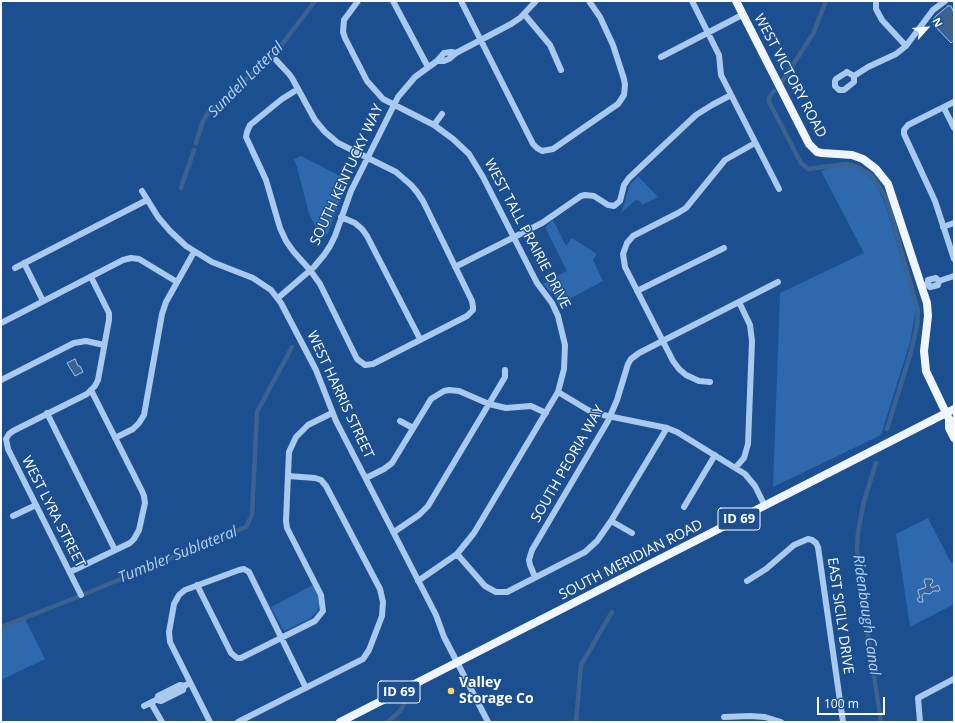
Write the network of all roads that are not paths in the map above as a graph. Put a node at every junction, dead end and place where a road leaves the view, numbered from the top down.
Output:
1 (358, 1) edge
2 (394, 1) edge
3 (461, 1) edge
4 (536, 1) edge
5 (589, 1) edge
6 (692, 1) edge
7 (736, 1) edge
8 (876, 1) edge
9 (945, 1) edge
10 (524, 14) junction
11 (742, 15) junction
12 (708, 33) junction
13 (480, 40) junction
14 (906, 46) junction
15 (660, 57) dead end
16 (276, 60) dead end
17 (428, 67) junction
18 (561, 70) dead end
19 (854, 76) dead end
20 (298, 89) junction
21 (731, 95) junction
22 (954, 102) edge
23 (394, 104) junction
24 (944, 108) junction
25 (442, 114) dead end
26 (434, 126) junction
27 (954, 128) edge
28 (755, 143) junction
29 (367, 158) junction
30 (778, 189) dead end
31 (142, 191) dead end
32 (147, 200) junction
33 (341, 217) junction
34 (954, 224) edge
35 (943, 227) junction
36 (514, 237) junction
37 (724, 248) dead end
38 (194, 252) junction
39 (954, 259) edge
40 (24, 263) junction
41 (455, 267) junction
42 (15, 268) dead end
43 (310, 270) junction
44 (954, 276) edge
45 (91, 277) junction
46 (177, 282) junction
47 (778, 282) dead end
48 (925, 285) junction
49 (637, 291) junction
50 (278, 298) junction
51 (43, 301) junction
52 (739, 302) junction
53 (1, 323) edge
54 (420, 339) junction
55 (662, 341) junction
56 (104, 345) junction
57 (505, 370) dead end
58 (1, 380) edge
59 (710, 382) dead end
60 (91, 390) junction
61 (558, 392) junction
62 (489, 404) junction
63 (954, 409) edge
64 (332, 413) junction
65 (546, 413) junction
66 (47, 414) junction
67 (610, 416) junction
68 (950, 419) edge
69 (400, 421) dead end
70 (413, 428) junction
71 (667, 428) junction
72 (115, 438) junction
73 (954, 438) edge
74 (715, 455) junction
75 (736, 467) junction
76 (288, 476) junction
77 (366, 478) junction
78 (36, 505) junction
79 (765, 506) junction
80 (684, 507) dead end
81 (13, 516) dead end
82 (611, 521) junction
83 (394, 532) junction
84 (632, 533) dead end
85 (115, 550) junction
86 (457, 554) junction
87 (70, 572) junction
88 (535, 577) junction
89 (418, 580) junction
90 (747, 581) dead end
91 (197, 585) junction
92 (81, 595) dead end
93 (281, 638) junction
94 (457, 663) junction
95 (954, 679) edge
96 (187, 684) junction
97 (306, 688) junction
98 (154, 701) junction
99 (144, 706) dead end
100 (724, 717) dead end
101 (731, 719) edge
102 (162, 722) edge
103 (210, 722) edge
104 (238, 722) edge
105 (340, 722) edge
106 (488, 722) edge
107 (781, 722) edge
108 (843, 722) edge
109 (920, 722) edge

1 - 23 street, WEST TALL PRAIRIE DRIVE
2 - 17 street
3 - 13 street
4 - 10 street, SOUTH KENTUCKY WAY
5 - 13 street
6 - 12 street
7 - 11 main road, WEST VICTORY ROAD
8 - 14 street
9 - 14 street
10 - 13 street, SOUTH KENTUCKY WAY
10 - 18 street
11 - 12 street
11 - 48 main road, WEST VICTORY ROAD
12 - 15 street
12 - 21 street
13 - 17 street, SOUTH KENTUCKY WAY
14 - 19 street
16 - 20 street
17 - 23 street, SOUTH KENTUCKY WAY
20 - 29 street
20 - 43 street
21 - 28 street
21 - 36 street
22 - 24 street
23 - 26 street, WEST TALL PRAIRIE DRIVE
23 - 29 street, SOUTH KENTUCKY WAY
24 - 27 street
24 - 35 street
25 - 26 street
26 - 36 street, WEST TALL PRAIRIE DRIVE
28 - 30 street
28 - 49 street
29 - 33 street, SOUTH KENTUCKY WAY
29 - 41 street
31 - 32 street, WEST HARRIS STREET
32 - 38 street, WEST HARRIS STREET
32 - 40 street
33 - 43 street, SOUTH KENTUCKY WAY
33 - 54 street
34 - 35 street
35 - 39 street
36 - 41 street
36 - 61 street, WEST TALL PRAIRIE DRIVE
37 - 49 street
38 - 46 street
38 - 50 street, WEST HARRIS STREET
40 - 42 street
40 - 51 street
41 - 54 street
43 - 50 street, SOUTH KENTUCKY WAY
43 - 54 street
44 - 48 street
45 - 46 street
45 - 51 street
45 - 56 street
46 - 72 street
47 - 52 street, SOUTH PEORIA WAY
48 - 68 main road, WEST VICTORY ROAD
49 - 55 street
50 - 64 street, WEST HARRIS STREET
51 - 53 street
52 - 55 street, SOUTH PEORIA WAY
52 - 75 street
55 - 59 street
55 - 67 street, SOUTH PEORIA WAY
56 - 58 street
56 - 60 street
57 - 62 street
60 - 66 street
60 - 72 street
61 - 65 street, WEST TALL PRAIRIE DRIVE
61 - 67 street
62 - 65 street
62 - 70 street
62 - 83 street
63 - 68 main road, SOUTH MERIDIAN ROAD / ID 69
64 - 76 street
64 - 77 street, WEST HARRIS STREET
65 - 86 street, WEST TALL PRAIRIE DRIVE
66 - 78 street, WEST LYRA STREET
66 - 85 street
67 - 71 street
67 - 88 street, SOUTH PEORIA WAY
68 - 73 main road, WEST VICTORY ROAD
68 - 79 main road, SOUTH MERIDIAN ROAD / ID 69
69 - 70 street
70 - 77 street
71 - 74 street
71 - 82 street
72 - 85 street
74 - 75 street
74 - 80 street
75 - 79 street
76 - 93 street
76 - 97 street
77 - 83 street, WEST HARRIS STREET
78 - 81 street
78 - 87 street, WEST LYRA STREET
79 - 94 main road, SOUTH MERIDIAN ROAD / ID 69
82 - 84 street
82 - 88 street
83 - 89 street, WEST HARRIS STREET
85 - 87 street
86 - 88 street
86 - 89 street, WEST TALL PRAIRIE DRIVE
87 - 92 street, WEST LYRA STREET
89 - 94 street, WEST HARRIS STREET
90 - 108 street, EAST SICILY DRIVE
91 - 93 street
91 - 93 street
91 - 96 street
93 - 97 street
94 - 105 main road, SOUTH MERIDIAN ROAD / ID 69
94 - 106 street, WEST HARRIS STREET
95 - 109 street
96 - 98 street
96 - 103 street
97 - 104 street
98 - 99 street
98 - 102 street
100 - 101 street
101 - 107 street

